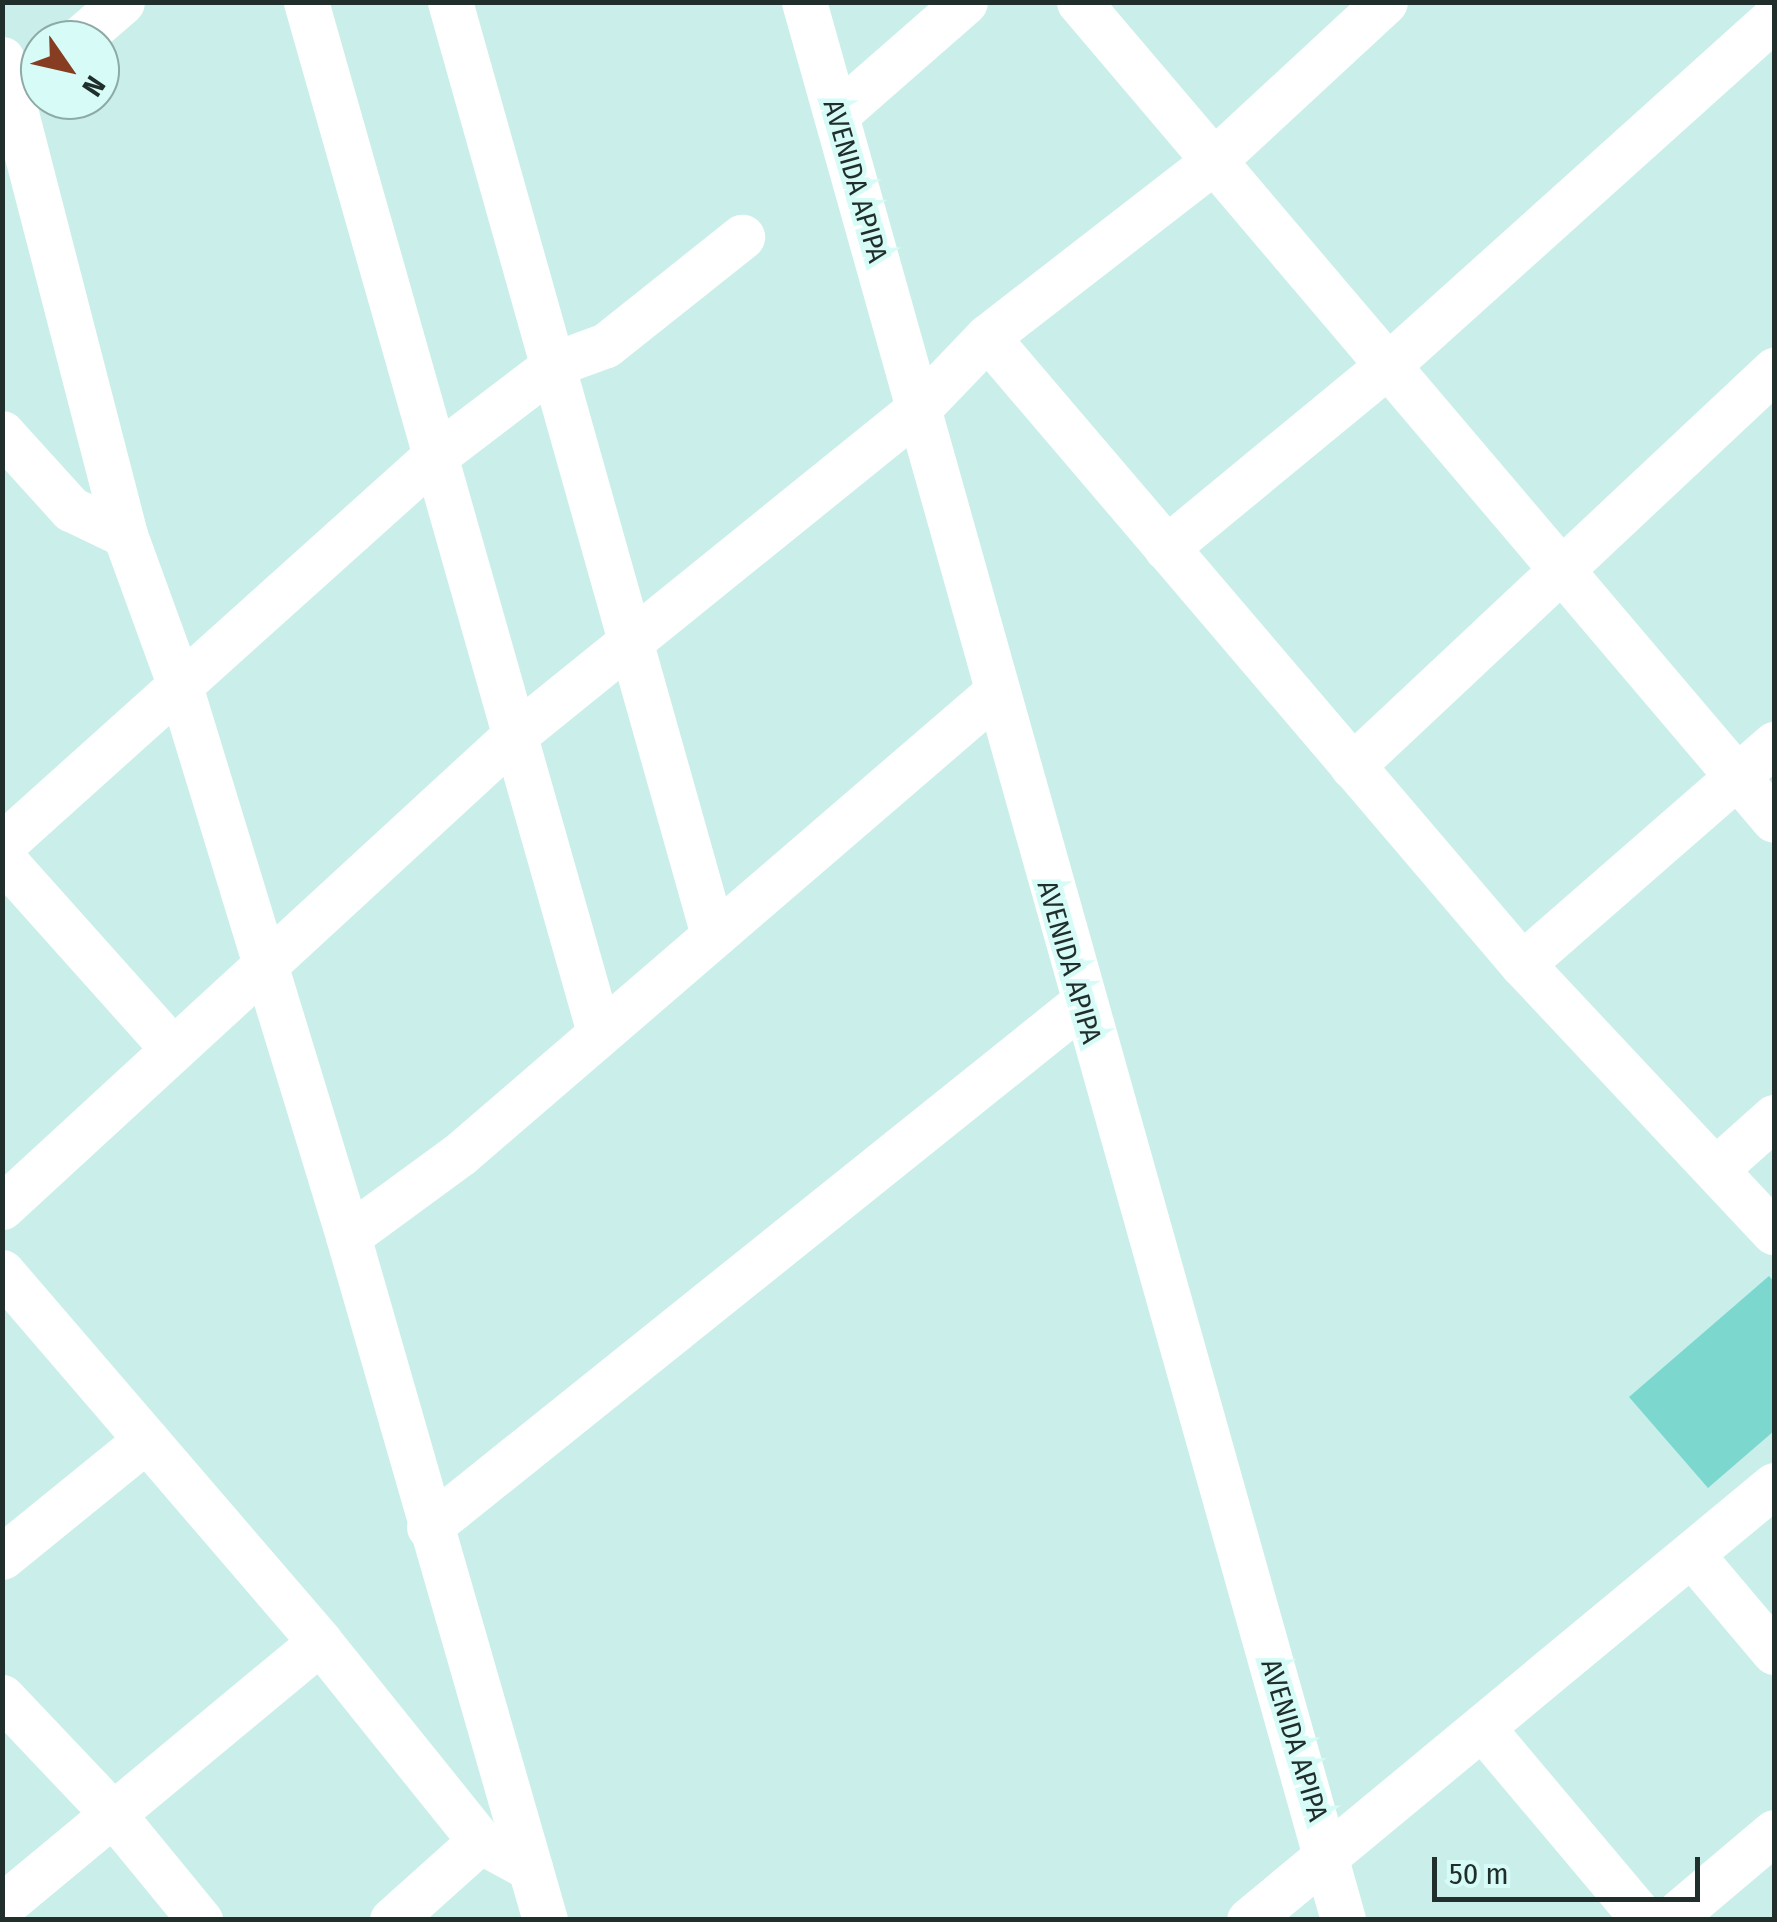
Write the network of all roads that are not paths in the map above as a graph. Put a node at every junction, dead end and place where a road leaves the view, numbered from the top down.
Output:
1 (122, 2) edge
2 (306, 2) edge
3 (450, 2) edge
4 (804, 2) edge
5 (965, 2) edge
6 (1078, 2) edge
7 (1385, 2) edge
8 (1774, 18) edge
9 (101, 20) edge
10 (15, 83) edge
11 (837, 114) junction
12 (1211, 163) junction
13 (742, 237) dead end
14 (988, 337) junction
15 (557, 363) junction
16 (1388, 366) junction
17 (1774, 370) edge
18 (918, 409) junction
19 (2, 433) edge
20 (435, 456) junction
21 (125, 535) junction
22 (1166, 548) junction
23 (1561, 565) junction
24 (630, 644) junction
25 (180, 686) junction
26 (994, 695) junction
27 (516, 734) junction
28 (1774, 744) edge
29 (1352, 766) junction
30 (1736, 776) junction
31 (1774, 820) edge
32 (2, 845) edge
33 (2, 858) edge
34 (712, 931) junction
35 (1522, 964) junction
36 (264, 966) junction
37 (1081, 1004) junction
38 (599, 1032) junction
39 (172, 1049) junction
40 (1774, 1117) edge
41 (1718, 1167) junction
42 (2, 1207) edge
43 (1774, 1232) edge
44 (348, 1236) junction
45 (2, 1272) edge
46 (146, 1440) junction
47 (1774, 1484) edge
48 (429, 1527) junction
49 (1692, 1556) junction
50 (2, 1557) edge
51 (320, 1642) junction
52 (1774, 1652) edge
53 (2, 1696) edge
54 (1484, 1730) junction
55 (112, 1812) junction
56 (1774, 1832) edge
57 (480, 1841) junction
58 (1329, 1856) junction
59 (530, 1868) junction
60 (2, 1906) edge
61 (200, 1920) edge
62 (392, 1920) edge
63 (545, 1920) edge
64 (1250, 1920) edge
65 (1343, 1920) edge
66 (1644, 1920) edge
67 (1670, 1920) edge

1 - 9 street
2 - 20 street
3 - 15 street
4 - 11 street, AVENIDA APIPA
5 - 11 street
6 - 12 street
7 - 12 street
8 - 16 street
10 - 21 street
11 - 18 street, AVENIDA APIPA
12 - 14 street
12 - 16 street
13 - 15 street
14 - 18 street
14 - 22 street
15 - 20 street
15 - 24 street
16 - 22 street
16 - 23 street
17 - 23 street
18 - 24 street
18 - 26 street, AVENIDA APIPA
19 - 21 street
20 - 25 street
20 - 27 street
21 - 25 street
22 - 29 street
23 - 29 street
23 - 30 street
24 - 27 street
24 - 34 street
25 - 32 street
25 - 36 street
26 - 34 street
26 - 37 street, AVENIDA APIPA
27 - 36 street
27 - 38 street
28 - 30 street
29 - 35 street
30 - 31 street
30 - 35 street
33 - 39 street
34 - 38 street
35 - 41 street
36 - 39 street
36 - 44 street
37 - 48 street
37 - 58 street, AVENIDA APIPA
38 - 44 street
39 - 42 street
40 - 41 street
41 - 43 street
44 - 48 street
45 - 46 street
46 - 50 street
46 - 51 street
47 - 49 street
48 - 59 street
49 - 52 street
49 - 54 street
51 - 55 street
51 - 57 street
53 - 55 street
54 - 58 street
54 - 66 street
55 - 60 street
55 - 61 street
56 - 67 street
57 - 59 street
57 - 62 street
58 - 64 street
58 - 65 street, AVENIDA APIPA
59 - 63 street

